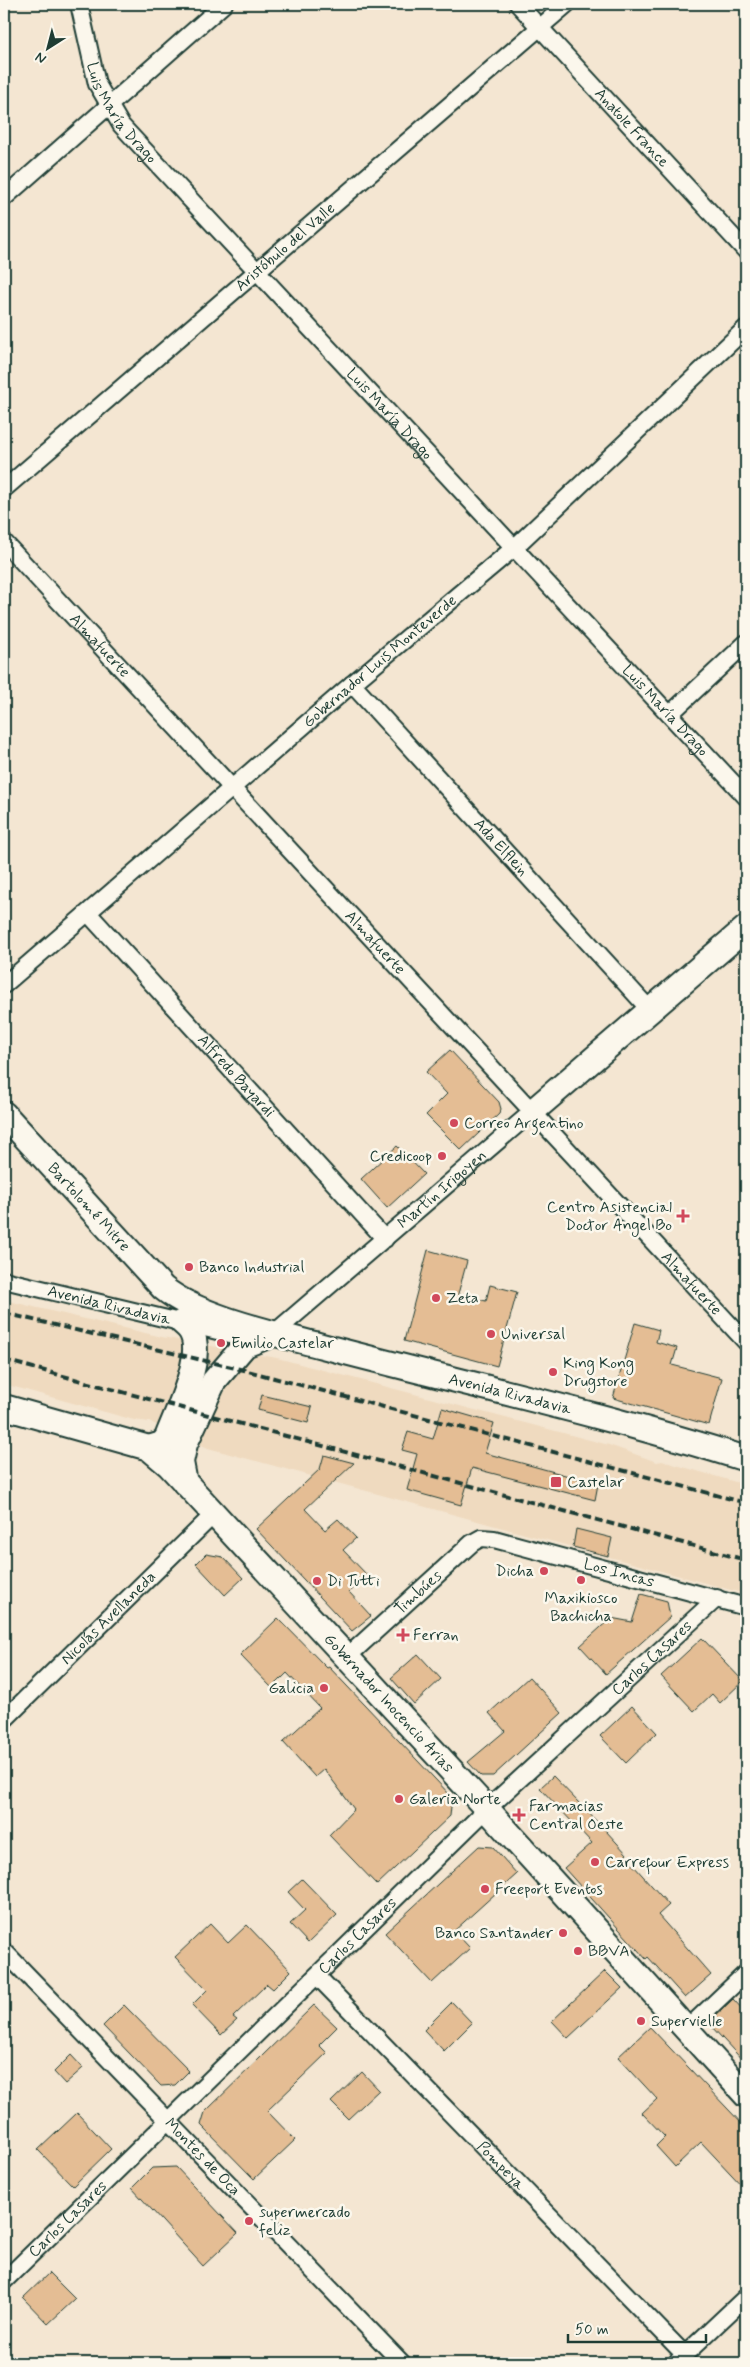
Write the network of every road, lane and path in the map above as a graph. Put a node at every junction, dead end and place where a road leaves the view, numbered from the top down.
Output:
1 (79, 4) edge
2 (224, 4) edge
3 (518, 4) edge
4 (566, 4) edge
5 (539, 27) junction
6 (108, 106) junction
7 (4, 198) edge
8 (746, 251) edge
9 (258, 271) junction
10 (746, 328) edge
11 (4, 488) edge
12 (4, 542) edge
13 (515, 547) junction
14 (746, 643) edge
15 (352, 684) junction
16 (670, 714) junction
17 (232, 790) junction
18 (746, 797) edge
19 (88, 913) junction
20 (746, 928) edge
21 (4, 985) edge
22 (650, 1010) junction
23 (534, 1111) junction
24 (4, 1114) edge
25 (385, 1239) junction
26 (4, 1280) edge
27 (179, 1311) junction
28 (273, 1334) junction
29 (746, 1342) edge
30 (4, 1407) edge
31 (149, 1448) junction
32 (746, 1459) edge
33 (185, 1483) junction
34 (213, 1515) junction
35 (494, 1539) joint
36 (717, 1598) junction
37 (746, 1607) edge
38 (347, 1657) junction
39 (4, 1720) edge
40 (487, 1809) junction
41 (4, 1951) edge
42 (746, 1973) edge
43 (317, 1976) junction
44 (686, 2030) junction
45 (746, 2095) edge
46 (169, 2122) junction
47 (4, 2281) edge
48 (746, 2296) edge
49 (680, 2359) edge
50 (402, 2363) edge

1 - 6 street, Luis María Drago
2 - 6 street
3 - 5 street, Anatole France
4 - 5 street, Aristóbulo del Valle
5 - 8 street, Anatole France
5 - 9 street, Aristóbulo del Valle
6 - 7 street
6 - 9 street, Luis María Drago
9 - 11 street, Aristóbulo del Valle
9 - 13 street, Luis María Drago
10 - 13 street, Gobernador Luis Monteverde
12 - 17 street, Almafuerte
13 - 15 street, Gobernador Luis Monteverde
13 - 16 street, Luis María Drago
14 - 16 street
15 - 17 street, Gobernador Luis Monteverde
15 - 22 street, Ada Elflein
16 - 18 street, Luis María Drago
17 - 19 street, Gobernador Luis Monteverde
17 - 23 street, Almafuerte
19 - 21 street, Gobernador Luis Monteverde
19 - 25 street, Alfredo Bayardi
20 - 22 street, Martín Irigoyen
22 - 23 street, Martín Irigoyen
23 - 25 street, Martín Irigoyen
23 - 29 street, Almafuerte
24 - 27 street, Bartolomé Mitre
25 - 28 street, Martín Irigoyen
26 - 27 street, Avenida Rivadavia
27 - 28 street, Avenida Rivadavia
27 - 31 street
28 - 32 street, Avenida Rivadavia
28 - 33 street
30 - 31 street
31 - 33 street, Gobernador Inocencio Arias
33 - 34 street, Gobernador Inocencio Arias
34 - 38 street, Gobernador Inocencio Arias
34 - 39 street, Nicolás Avellaneda
35 - 36 street, Los Incas
35 - 38 street, Timbúes
36 - 37 street, Los Incas
36 - 40 street, Carlos Casares
38 - 40 street, Gobernador Inocencio Arias
40 - 43 street, Carlos Casares
40 - 44 street, Gobernador Inocencio Arias
41 - 46 street, Montes de Oca
42 - 44 street
43 - 46 street, Carlos Casares
43 - 49 street, Pompeya
44 - 45 street, Gobernador Inocencio Arias
46 - 47 street, Carlos Casares
46 - 50 street, Montes de Oca
48 - 49 street

